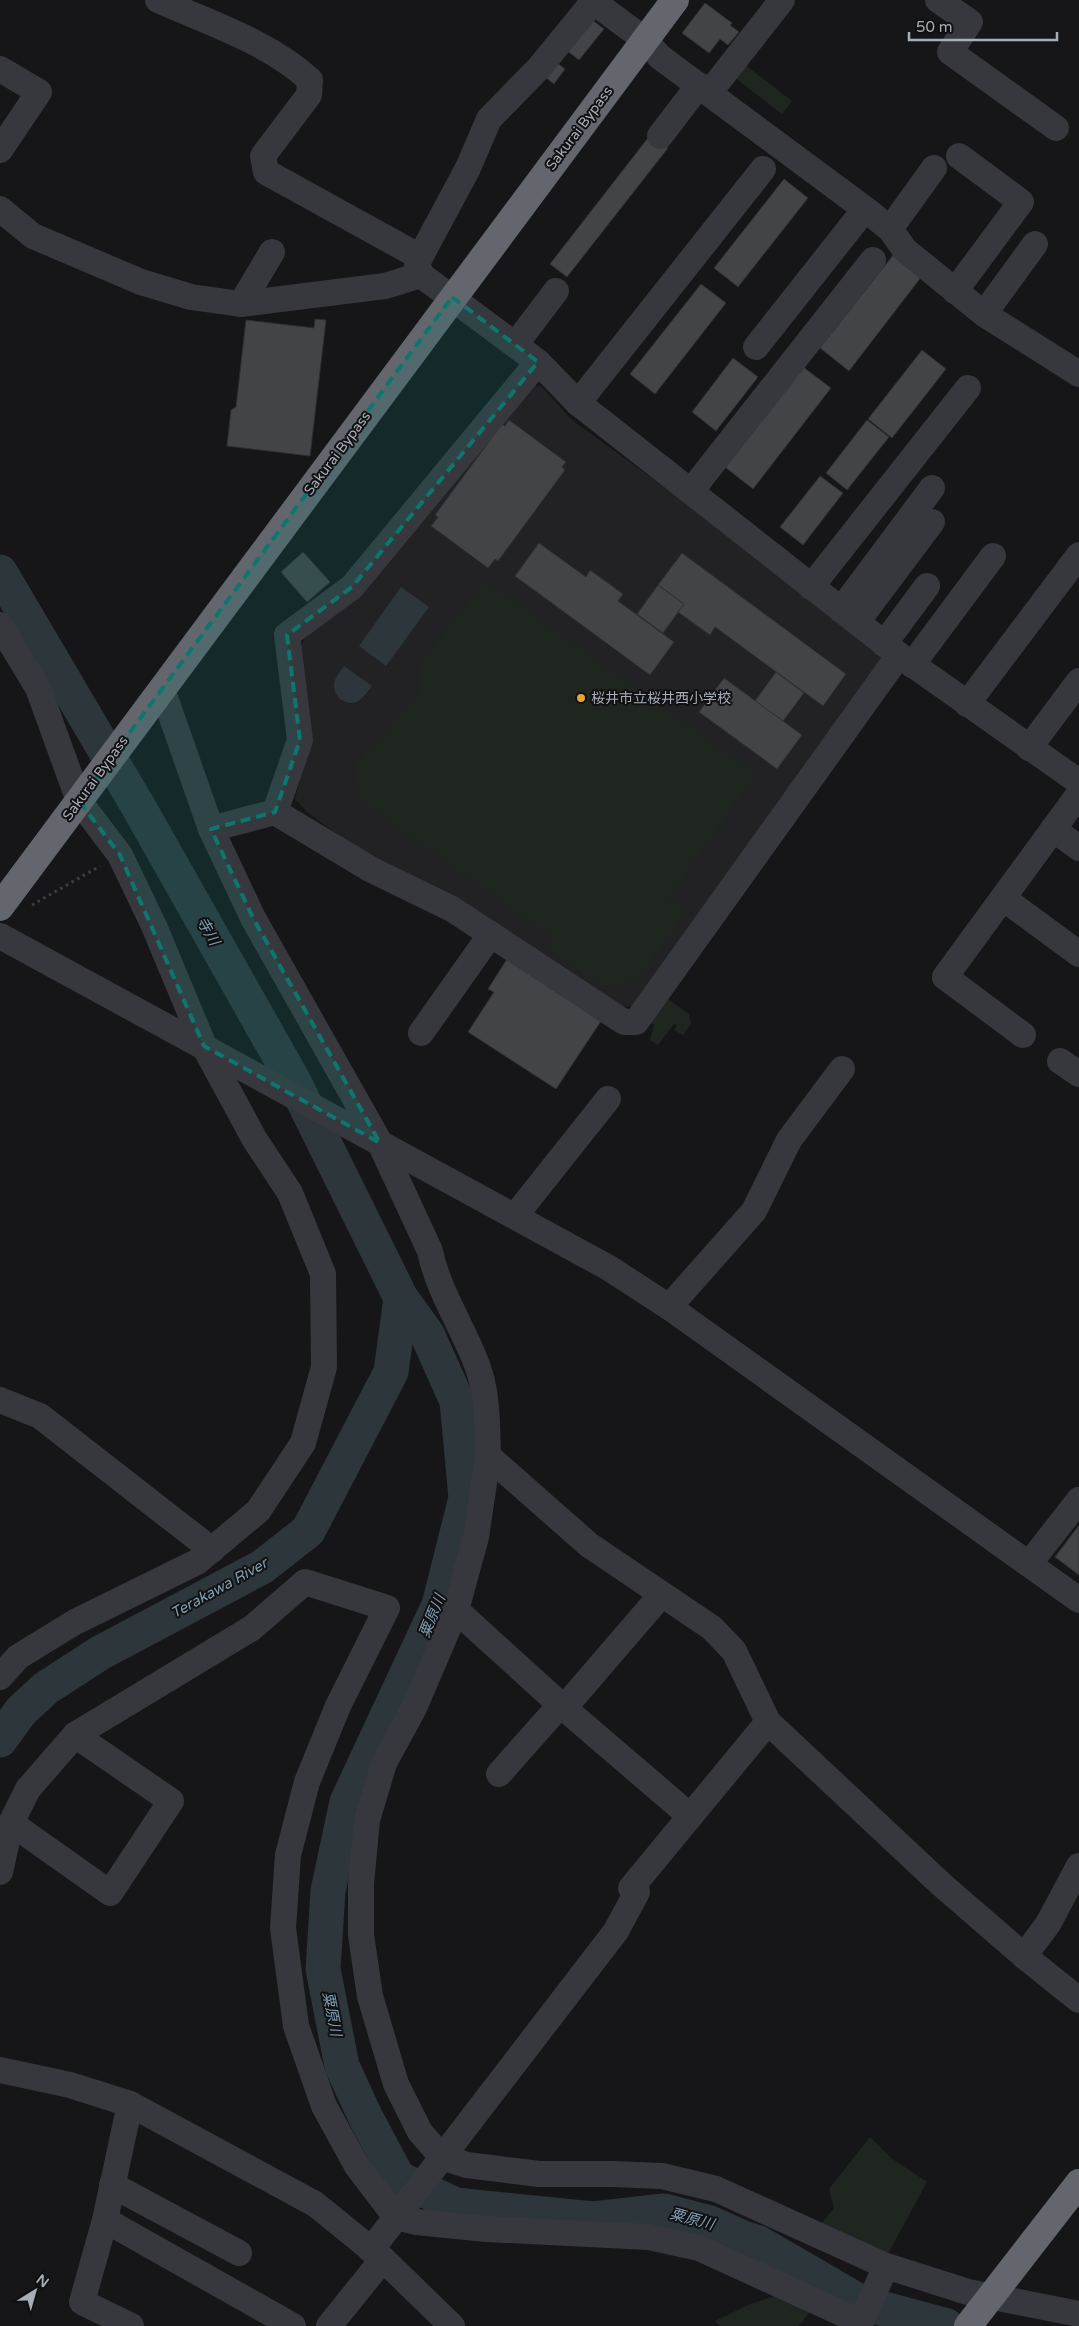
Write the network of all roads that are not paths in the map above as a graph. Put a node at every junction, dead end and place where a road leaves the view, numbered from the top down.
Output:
1 (158, 0) edge
2 (675, 0) edge
3 (782, 0) edge
4 (938, 0) edge
5 (592, 1) edge
6 (645, 40) junction
7 (0, 68) edge
8 (704, 89) junction
9 (1056, 128) dead end
10 (660, 136) dead end
11 (0, 150) edge
12 (959, 156) dead end
13 (934, 168) dead end
14 (763, 169) dead end
15 (0, 210) edge
16 (865, 210) junction
17 (890, 229) junction
18 (1035, 244) dead end
19 (272, 252) dead end
20 (873, 260) dead end
21 (421, 266) junction
22 (556, 291) dead end
23 (955, 291) junction
24 (452, 297) junction
25 (241, 304) junction
26 (984, 314) junction
27 (515, 345) junction
28 (756, 347) dead end
29 (538, 362) junction
30 (1079, 374) edge
31 (968, 388) dead end
32 (578, 403) junction
33 (932, 488) dead end
34 (691, 491) junction
35 (932, 522) dead end
36 (1079, 555) edge
37 (993, 556) dead end
38 (927, 586) dead end
39 (811, 587) junction
40 (849, 616) junction
41 (0, 625) edge
42 (898, 655) junction
43 (1079, 681) edge
44 (157, 695) junction
45 (967, 704) junction
46 (1029, 748) junction
47 (1076, 778) edge
48 (82, 797) junction
49 (275, 812) junction
50 (211, 829) junction
51 (1054, 829) junction
52 (1079, 848) edge
53 (1003, 898) junction
54 (12, 908) edge
55 (491, 934) junction
56 (0, 936) edge
57 (1079, 954) edge
58 (421, 1034) dead end
59 (1023, 1035) dead end
60 (209, 1049) junction
61 (842, 1069) dead end
62 (608, 1099) dead end
63 (374, 1140) junction
64 (515, 1216) junction
65 (670, 1307) junction
66 (0, 1400) edge
67 (488, 1456) junction
68 (1079, 1500) edge
69 (212, 1550) junction
70 (1029, 1564) junction
71 (662, 1594) junction
72 (1079, 1600) edge
73 (456, 1610) junction
74 (0, 1677) edge
75 (563, 1706) junction
76 (768, 1722) junction
77 (75, 1735) junction
78 (499, 1774) dead end
79 (690, 1816) junction
80 (12, 1823) junction
81 (1079, 1866) edge
82 (0, 1872) edge
83 (1024, 1956) junction
84 (1079, 2000) edge
85 (0, 2070) edge
86 (130, 2104) junction
87 (441, 2159) junction
88 (1079, 2183) edge
89 (112, 2185) junction
90 (398, 2214) junction
91 (105, 2220) junction
92 (239, 2253) dead end
93 (377, 2254) junction
94 (885, 2269) junction
95 (981, 2310) edge
96 (1079, 2314) edge
97 (131, 2326) edge
98 (293, 2326) edge
99 (329, 2326) edge
100 (452, 2326) edge

1 - 21 street
2 - 6 highway, Sakurai Bypass
3 - 8 street
4 - 9 street
5 - 6 street
5 - 21 street
6 - 8 street
6 - 24 highway, Sakurai Bypass
7 - 11 street
8 - 10 street
8 - 16 street
12 - 23 street
13 - 17 street
14 - 32 street
15 - 25 street
16 - 17 street
16 - 28 street
17 - 23 street
18 - 26 street
19 - 25 street
20 - 34 street
21 - 24 street
21 - 25 street
22 - 27 street
23 - 26 street
24 - 27 street
24 - 44 highway, Sakurai Bypass
26 - 30 street
27 - 29 street
29 - 32 street
29 - 49 street
31 - 39 street
32 - 34 street
33 - 40 street
34 - 39 street
35 - 40 street
36 - 45 street
37 - 42 street
38 - 42 street
39 - 40 street
40 - 42 street
41 - 48 street
42 - 45 street
42 - 55 street
43 - 46 street
44 - 48 highway, Sakurai Bypass
44 - 50 street
45 - 46 street
46 - 47 street
47 - 51 street
48 - 54 highway, Sakurai Bypass
48 - 60 street
49 - 50 street
49 - 55 street
50 - 63 street
51 - 52 street
51 - 53 street
53 - 57 street
53 - 59 street
55 - 58 street
56 - 60 street
60 - 63 street
60 - 69 street
61 - 65 street
62 - 64 street
63 - 64 street
63 - 67 street
64 - 65 street
65 - 70 street
66 - 69 street
67 - 71 street
67 - 73 street
68 - 70 street
69 - 74 street
70 - 72 street
71 - 75 street
71 - 76 street
73 - 75 street
73 - 87 street
75 - 78 street
75 - 79 street
76 - 79 street
76 - 83 street
77 - 80 street
77 - 80 street
77 - 90 street
79 - 87 street
80 - 82 street
81 - 83 street
83 - 84 street
85 - 86 street
86 - 89 street
86 - 93 street
87 - 90 street
87 - 94 street
88 - 95 highway
89 - 91 street
89 - 92 street
90 - 93 street
90 - 94 street
91 - 97 street
91 - 98 street
93 - 99 street
93 - 100 street
94 - 95 street
95 - 96 street

